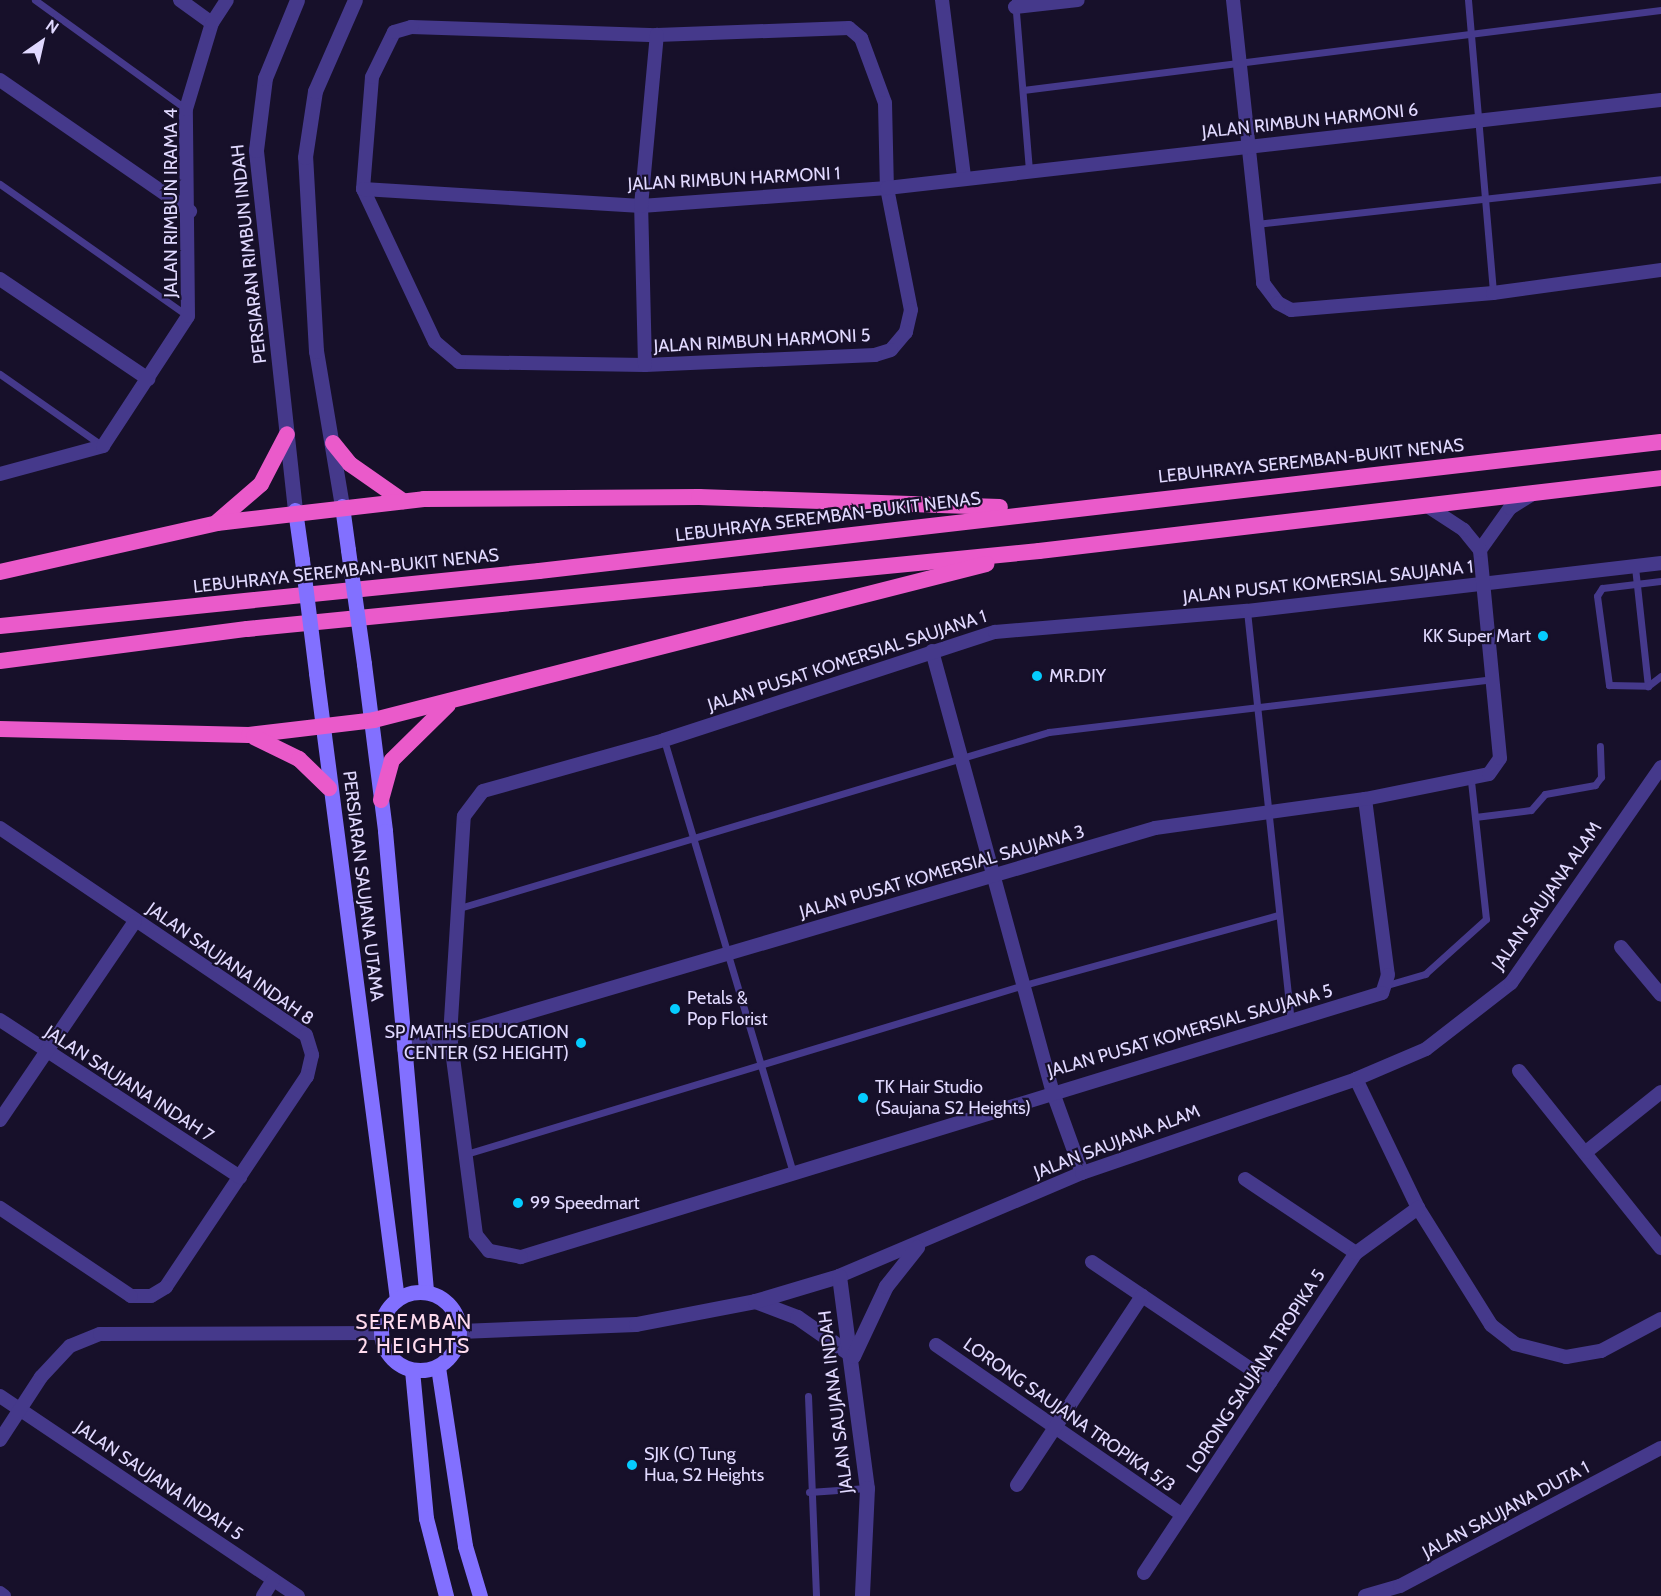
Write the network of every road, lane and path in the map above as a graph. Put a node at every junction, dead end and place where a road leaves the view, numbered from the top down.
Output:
1 (35, 0) edge
2 (180, 0) edge
3 (227, 0) edge
4 (297, 0) edge
5 (356, 0) edge
6 (942, 0) edge
7 (1078, 0) edge
8 (1233, 0) edge
9 (1468, 0) edge
10 (1015, 4) edge
11 (1661, 10) edge
12 (212, 23) junction
13 (1471, 34) junction
14 (657, 35) junction
15 (1240, 63) junction
16 (0, 80) edge
17 (1023, 90) junction
18 (1661, 100) edge
19 (186, 109) junction
20 (1479, 120) junction
21 (1248, 146) junction
22 (1029, 169) junction
23 (964, 177) junction
24 (1661, 179) edge
25 (0, 184) edge
26 (887, 188) junction
27 (363, 189) junction
28 (1485, 198) junction
29 (641, 206) junction
30 (190, 211) junction
31 (1256, 224) junction
32 (1661, 270) edge
33 (0, 279) edge
34 (1493, 293) junction
35 (188, 316) junction
36 (645, 365) junction
37 (0, 374) edge
38 (148, 379) junction
39 (287, 434) junction
40 (1661, 442) edge
41 (333, 443) junction
42 (103, 446) junction
43 (0, 474) edge
44 (1661, 478) edge
45 (1536, 492) junction
46 (404, 501) junction
47 (1426, 505) junction
48 (342, 506) junction
49 (1053, 509) junction
50 (295, 510) junction
51 (217, 522) junction
52 (1039, 550) junction
53 (1480, 550) junction
54 (1661, 562) edge
55 (1635, 567) junction
56 (0, 572) edge
57 (1661, 581) edge
58 (1483, 583) junction
59 (1636, 583) junction
60 (1247, 611) junction
61 (0, 627) edge
62 (932, 651) junction
63 (0, 661) edge
64 (1661, 676) edge
65 (1492, 679) junction
66 (1648, 686) junction
67 (451, 702) junction
68 (1257, 706) junction
69 (374, 720) junction
70 (0, 729) edge
71 (322, 729) junction
72 (249, 735) junction
73 (664, 740) junction
74 (1600, 746) dead end
75 (961, 758) junction
76 (1661, 767) edge
77 (1471, 781) junction
78 (329, 788) junction
79 (1365, 799) junction
80 (381, 800) junction
81 (1269, 811) junction
82 (1475, 817) junction
83 (0, 828) edge
84 (693, 838) junction
85 (993, 876) junction
86 (454, 910) junction
87 (1279, 915) junction
88 (135, 921) junction
89 (1621, 947) dead end
90 (728, 954) junction
91 (1023, 985) junction
92 (1387, 985) junction
93 (1661, 995) edge
94 (0, 1020) edge
95 (1291, 1021) junction
96 (450, 1036) junction
97 (404, 1049) junction
98 (46, 1052) junction
99 (761, 1066) junction
100 (1519, 1071) dead end
101 (1356, 1079) junction
102 (1052, 1090) junction
103 (1661, 1092) edge
104 (0, 1120) edge
105 (1586, 1152) junction
106 (466, 1154) junction
107 (792, 1170) junction
108 (1082, 1173) junction
109 (240, 1178) junction
110 (1245, 1179) dead end
111 (0, 1208) edge
112 (1418, 1208) junction
113 (917, 1247) junction
114 (1661, 1248) edge
115 (1356, 1253) junction
116 (1092, 1262) dead end
117 (839, 1276) junction
118 (426, 1292) junction
119 (1142, 1296) junction
120 (397, 1299) junction
121 (754, 1301) junction
122 (1661, 1319) edge
123 (460, 1331) junction
124 (381, 1333) junction
125 (936, 1345) dead end
126 (853, 1356) junction
127 (438, 1367) junction
128 (412, 1370) junction
129 (1270, 1382) junction
130 (0, 1396) edge
131 (808, 1396) dead end
132 (20, 1410) junction
133 (1055, 1428) junction
134 (0, 1440) edge
135 (1661, 1448) edge
136 (1017, 1485) dead end
137 (867, 1488) junction
138 (810, 1491) junction
139 (1182, 1515) junction
140 (1144, 1573) dead end
141 (273, 1580) junction
142 (0, 1593) edge
143 (4, 1596) edge
144 (262, 1596) edge
145 (298, 1596) edge
146 (446, 1596) edge
147 (480, 1596) edge
148 (816, 1596) edge
149 (862, 1596) edge
150 (1365, 1596) edge

1 - 19 lane
2 - 12 street
3 - 12 street
4 - 39 street, PERSIARAN RIMBUN INDAH
5 - 41 street
6 - 23 street
7 - 10 street
8 - 15 street
9 - 13 lane
10 - 17 lane
11 - 13 lane
12 - 19 street, JALAN RIMBUN IRAMA 4
13 - 15 lane
13 - 20 lane
14 - 26 street, JALAN RIMBUN HARMONI 5
14 - 27 street, JALAN RIMBUN HARMONI 5
14 - 29 street
15 - 17 lane
15 - 21 street
16 - 30 street
17 - 22 lane
18 - 20 street, JALAN RIMBUN HARMONI 6
19 - 30 street, JALAN RIMBUN IRAMA 4
20 - 21 street, JALAN RIMBUN HARMONI 6
20 - 28 lane
21 - 22 street, JALAN RIMBUN HARMONI 6
21 - 31 street
22 - 23 street, JALAN RIMBUN HARMONI 6
23 - 26 street, JALAN RIMBUN HARMONI 1
24 - 28 lane
25 - 35 lane
26 - 29 street, JALAN RIMBUN HARMONI 1
26 - 36 street, JALAN RIMBUN HARMONI 5
27 - 29 street, JALAN RIMBUN HARMONI 1
27 - 36 street, JALAN RIMBUN HARMONI 5
28 - 31 lane
28 - 34 lane
29 - 36 street
30 - 35 street, JALAN RIMBUN IRAMA 4
31 - 34 street
32 - 34 street
33 - 38 street
35 - 38 street, JALAN RIMBUN IRAMA 4
37 - 42 lane
38 - 42 street, JALAN RIMBUN IRAMA 4
39 - 50 street, PERSIARAN RIMBUN INDAH
39 - 51 highway
40 - 49 highway, LEBUHRAYA SEREMBAN-BUKIT NENAS
41 - 46 highway
41 - 48 street
42 - 43 street
44 - 45 highway
45 - 47 highway
45 - 53 street
46 - 48 highway
46 - 49 highway
47 - 52 highway
47 - 53 street
48 - 50 highway
48 - 69 main road, PERSIARAN SAUJANA UTAMA, bridge
49 - 61 highway, LEBUHRAYA SEREMBAN-BUKIT NENAS
50 - 51 highway
50 - 71 main road, PERSIARAN SAUJANA UTAMA, bridge
51 - 56 highway
52 - 63 highway
52 - 67 highway
53 - 58 street
54 - 55 street, JALAN PUSAT KOMERSIAL SAUJANA 1
55 - 58 street, JALAN PUSAT KOMERSIAL SAUJANA 1
55 - 59 lane
57 - 59 lane
58 - 60 street, JALAN PUSAT KOMERSIAL SAUJANA 1
58 - 65 street
59 - 66 lane
59 - 66 lane
60 - 62 street, JALAN PUSAT KOMERSIAL SAUJANA 1
60 - 68 lane
62 - 73 street, JALAN PUSAT KOMERSIAL SAUJANA 1
62 - 75 street
64 - 66 lane
65 - 68 lane
65 - 77 street, JALAN PUSAT KOMERSIAL SAUJANA 3
67 - 69 highway
67 - 80 highway
68 - 75 lane
68 - 81 lane
69 - 71 highway
69 - 80 main road, PERSIARAN SAUJANA UTAMA
70 - 72 highway
71 - 72 highway
71 - 78 main road, PERSIARAN SAUJANA UTAMA
72 - 78 highway
73 - 84 lane
73 - 86 street, JALAN PUSAT KOMERSIAL SAUJANA 1
74 - 82 lane
75 - 84 lane
75 - 85 street
76 - 101 street, JALAN SAUJANA ALAM
77 - 79 street, JALAN PUSAT KOMERSIAL SAUJANA 3
77 - 82 lane
78 - 120 main road, PERSIARAN SAUJANA UTAMA
79 - 81 street, JALAN PUSAT KOMERSIAL SAUJANA 3
79 - 92 street
80 - 97 main road, PERSIARAN SAUJANA UTAMA
81 - 85 street, JALAN PUSAT KOMERSIAL SAUJANA 3
81 - 87 lane
82 - 92 lane
83 - 88 street, JALAN SAUJANA INDAH 8
84 - 86 lane
84 - 90 lane
85 - 90 street, JALAN PUSAT KOMERSIAL SAUJANA 3
85 - 91 street
86 - 96 street, JALAN PUSAT KOMERSIAL SAUJANA 1
87 - 91 lane
87 - 95 lane
88 - 98 street
88 - 109 street, JALAN SAUJANA INDAH 8
89 - 93 street
90 - 96 street, JALAN PUSAT KOMERSIAL SAUJANA 3
90 - 99 lane
91 - 99 lane
91 - 102 street
92 - 95 street, JALAN PUSAT KOMERSIAL SAUJANA 5
94 - 98 street, JALAN SAUJANA INDAH 7
95 - 102 street, JALAN PUSAT KOMERSIAL SAUJANA 5
96 - 97 street, JALAN PUSAT KOMERSIAL SAUJANA 3
96 - 106 street, JALAN PUSAT KOMERSIAL SAUJANA 5
97 - 118 main road, PERSIARAN SAUJANA UTAMA
98 - 104 street
98 - 109 street, JALAN SAUJANA INDAH 7
99 - 106 lane
99 - 107 lane
100 - 105 street
101 - 108 street, JALAN SAUJANA ALAM
101 - 112 street
102 - 107 street, JALAN PUSAT KOMERSIAL SAUJANA 5
102 - 108 street
103 - 105 street
105 - 114 street
106 - 107 street, JALAN PUSAT KOMERSIAL SAUJANA 5
108 - 113 street, JALAN SAUJANA ALAM
109 - 111 street, JALAN SAUJANA INDAH 8
110 - 115 street
112 - 115 street, LORONG SAUJANA TROPIKA 5
112 - 122 street
113 - 117 street, JALAN SAUJANA ALAM
113 - 126 street
115 - 129 street, LORONG SAUJANA TROPIKA 5
116 - 119 street
117 - 121 street, JALAN SAUJANA ALAM
117 - 126 street, JALAN SAUJANA INDAH
118 - 120 main road
118 - 123 main road
119 - 129 street
119 - 133 street
120 - 124 main road
121 - 123 street, JALAN SAUJANA ALAM
121 - 126 street
123 - 127 main road
124 - 128 main road
124 - 132 street
125 - 133 street, LORONG SAUJANA TROPIKA 5/3
126 - 137 street, JALAN SAUJANA INDAH
127 - 128 main road
127 - 147 main road
128 - 146 main road
129 - 139 street, LORONG SAUJANA TROPIKA 5
130 - 132 street, JALAN SAUJANA INDAH 5
131 - 138 lane
132 - 134 street
132 - 141 street, JALAN SAUJANA INDAH 5
133 - 136 street
133 - 139 street, LORONG SAUJANA TROPIKA 5/3
135 - 150 street, JALAN SAUJANA DUTA 1
137 - 138 lane
137 - 149 street, JALAN SAUJANA INDAH
138 - 148 lane
139 - 140 street, LORONG SAUJANA TROPIKA 5
141 - 144 street
141 - 145 street, JALAN SAUJANA INDAH 5
142 - 143 street

